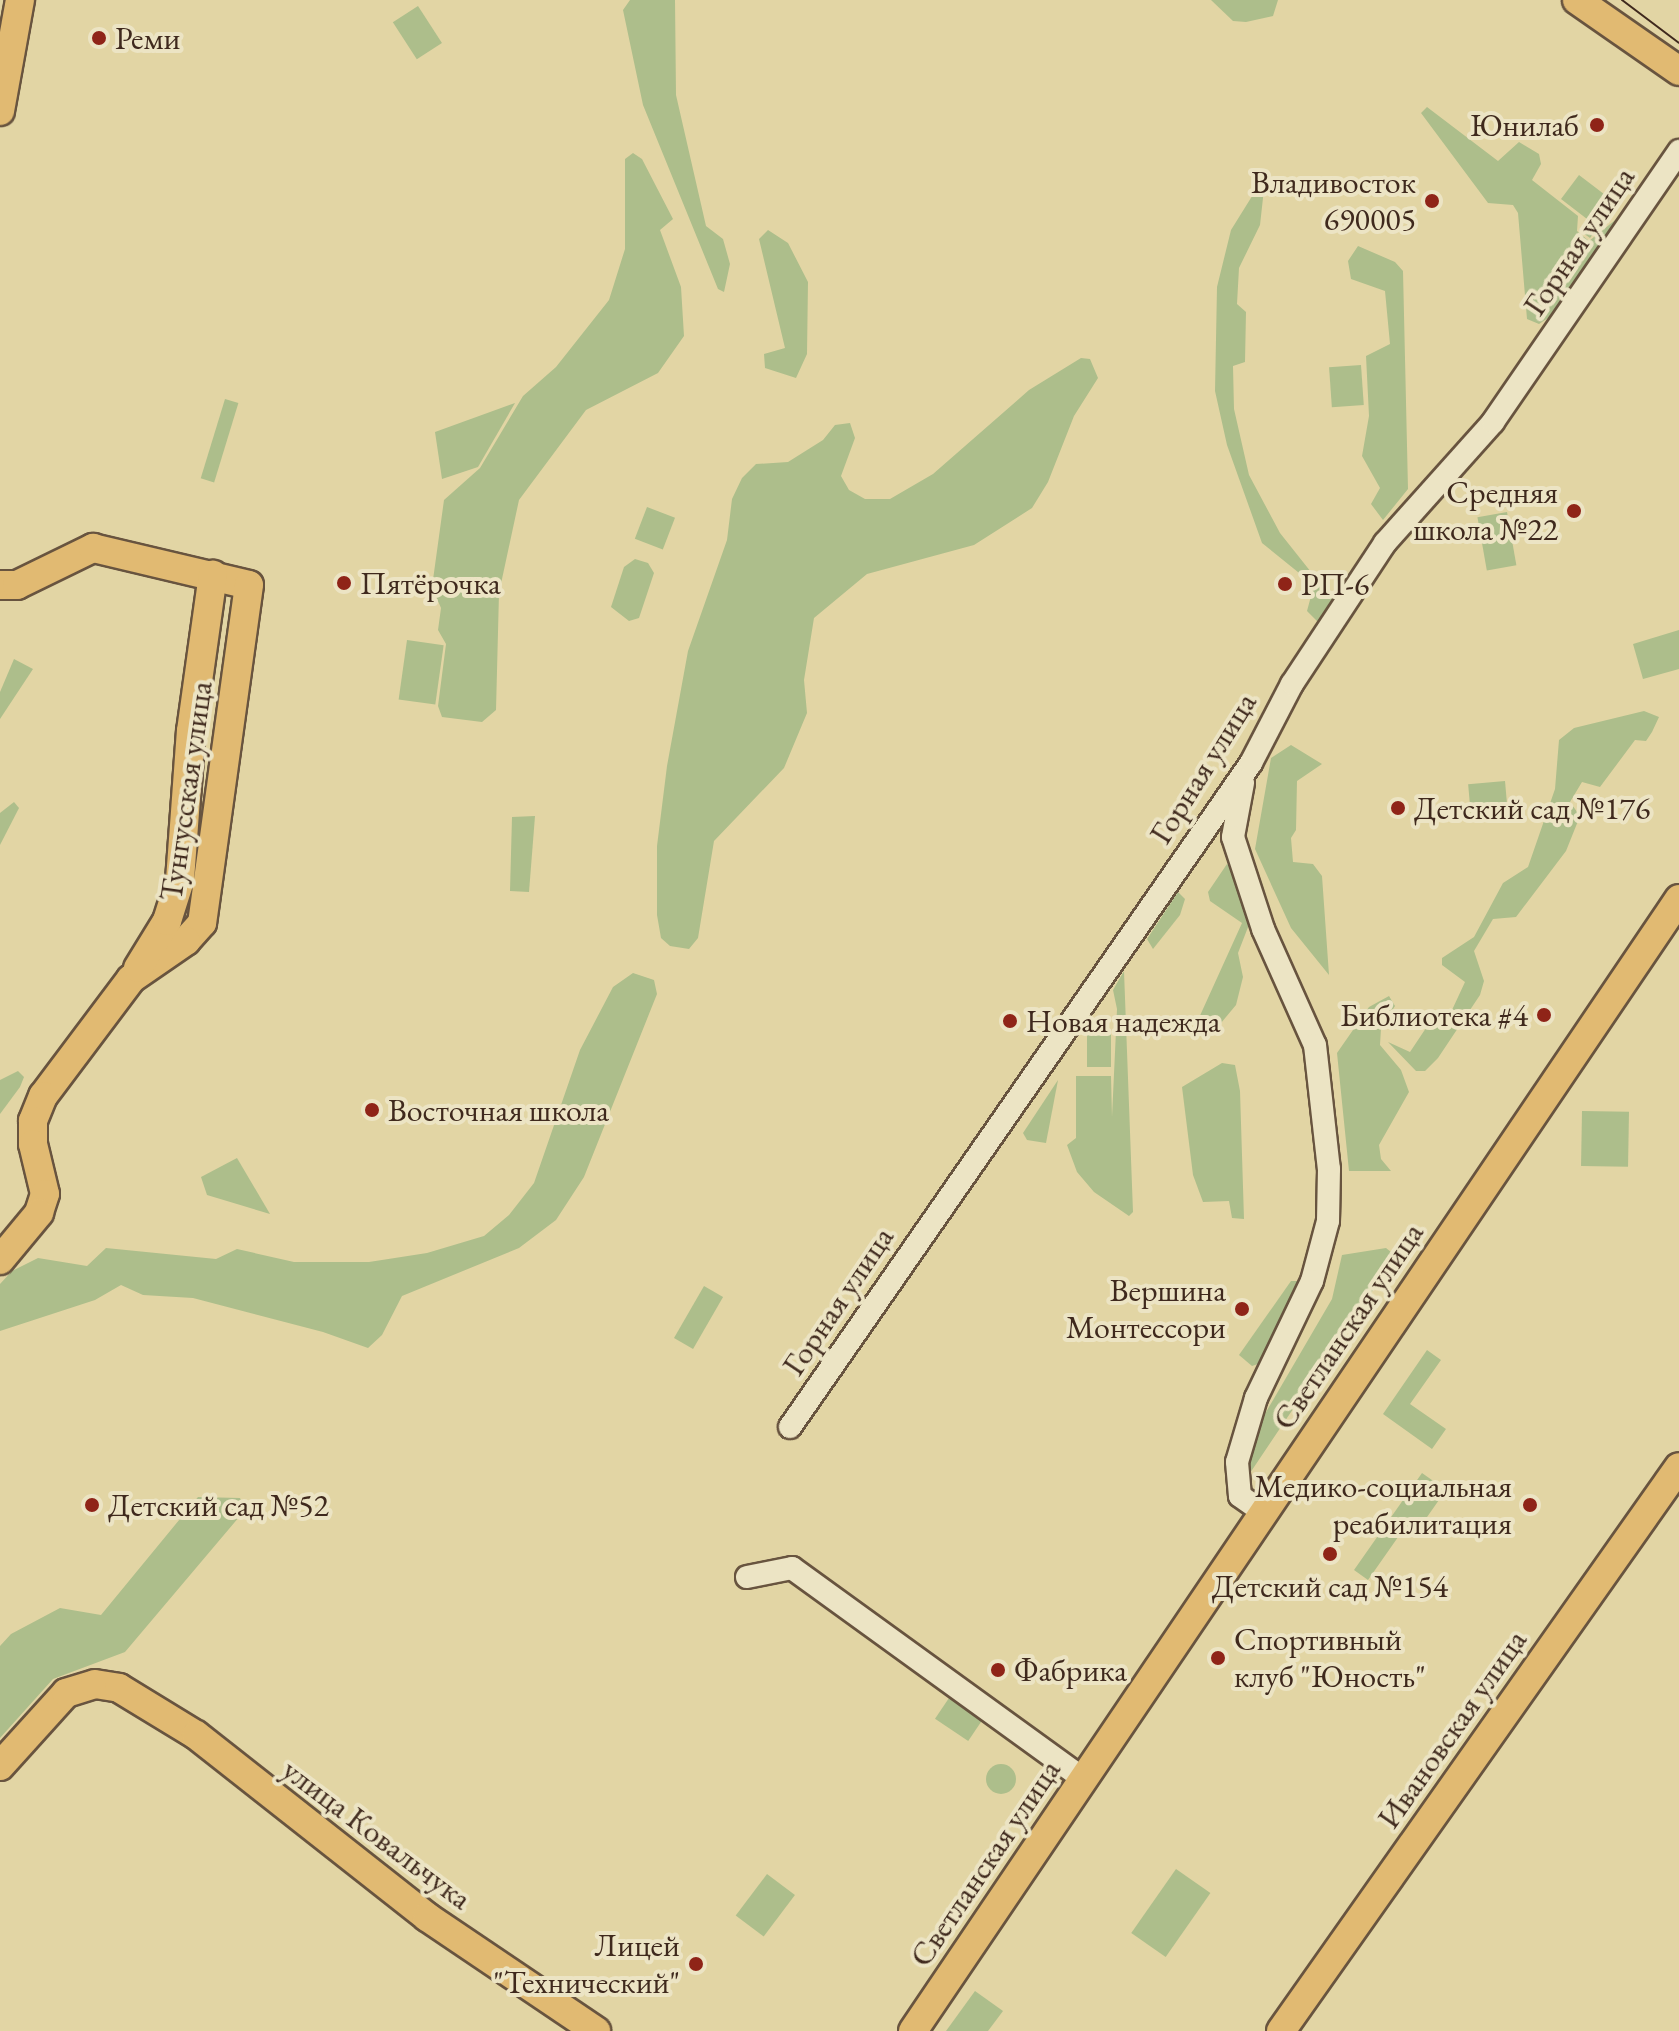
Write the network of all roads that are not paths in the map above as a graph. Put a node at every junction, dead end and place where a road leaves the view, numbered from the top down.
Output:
1 (20, 0) edge
2 (1577, 0) edge
3 (1679, 71) edge
4 (0, 111) edge
5 (1679, 151) edge
6 (213, 575) junction
7 (0, 585) edge
8 (1251, 763) junction
9 (1679, 899) edge
10 (131, 979) junction
11 (0, 1260) edge
12 (790, 1427) dead end
13 (1679, 1467) edge
14 (1264, 1513) junction
15 (747, 1577) dead end
16 (0, 1766) edge
17 (1083, 1779) junction
18 (596, 2031) edge
19 (913, 2031) edge
20 (1281, 2031) edge

1 - 4 main road
2 - 3 main road
5 - 8 street, Горная улица
6 - 7 main road
6 - 10 main road
6 - 10 main road, Тунгусская улица
8 - 12 street, Горная улица
8 - 14 street
9 - 14 main road, Светланская улица
10 - 11 main road, Тунгусская улица
13 - 20 main road, Ивановская улица
14 - 17 main road, Светланская улица
15 - 17 street
16 - 18 main road, улица Ковальчука
17 - 19 main road, Светланская улица

